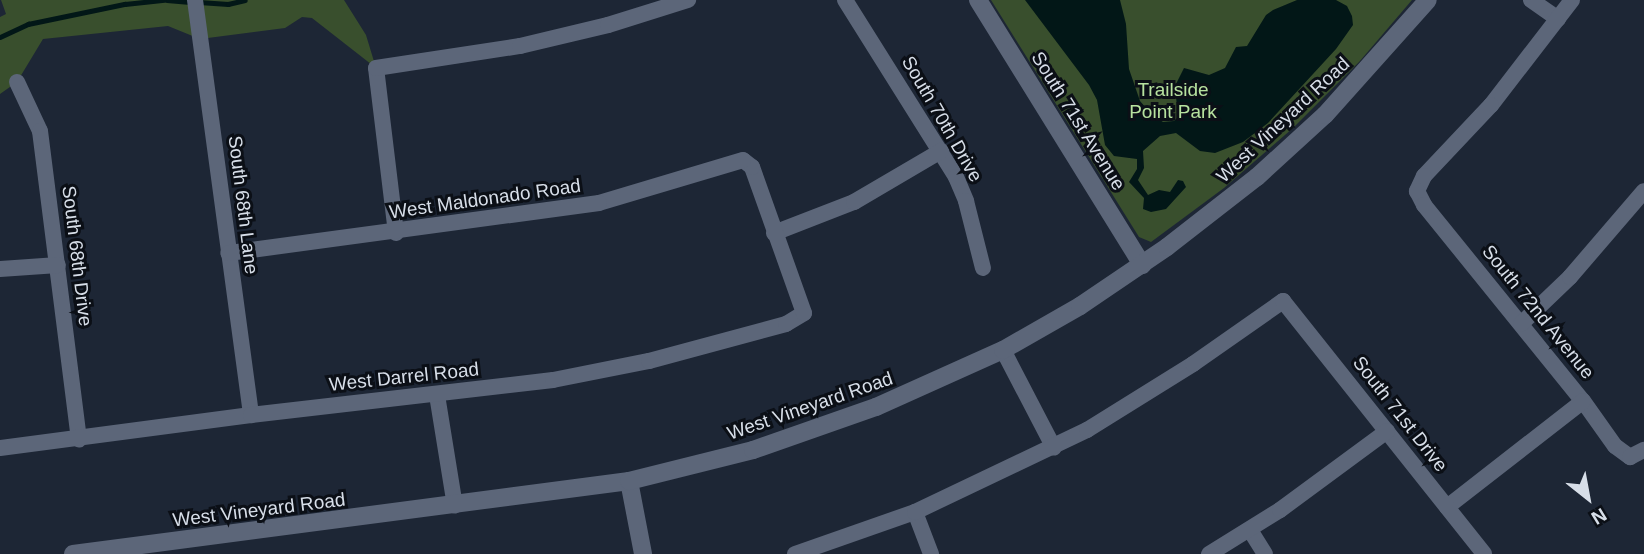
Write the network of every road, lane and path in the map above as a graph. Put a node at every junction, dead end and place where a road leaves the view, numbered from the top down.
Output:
1 (688, 0) edge
2 (845, 0) edge
3 (978, 0) edge
4 (1428, 0) edge
5 (1531, 0) edge
6 (1572, 0) edge
7 (196, 4) edge
8 (1558, 19) junction
9 (17, 82) dead end
10 (940, 151) junction
11 (1644, 191) edge
12 (396, 233) junction
13 (774, 233) junction
14 (228, 253) junction
15 (58, 265) junction
16 (1142, 265) junction
17 (983, 268) dead end
18 (0, 269) edge
19 (1521, 324) junction
20 (1003, 350) junction
21 (437, 395) junction
22 (1583, 401) junction
23 (251, 415) junction
24 (1387, 431) junction
25 (79, 440) junction
26 (0, 448) edge
27 (1054, 448) junction
28 (1637, 453) edge
29 (629, 481) junction
30 (455, 506) junction
31 (1447, 507) junction
32 (915, 512) junction
33 (1250, 530) junction
34 (74, 554) edge
35 (643, 554) edge
36 (795, 554) edge
37 (931, 554) edge
38 (1209, 554) edge
39 (1265, 554) edge
40 (1484, 554) edge

1 - 12 street
2 - 10 street, South 70th Drive
3 - 16 street, South 71st Avenue
4 - 16 street, West Vineyard Road
5 - 8 street
6 - 8 street
7 - 14 street, South 68th Lane
8 - 19 street, South 72nd Avenue
9 - 15 street, South 68th Drive
10 - 13 street
10 - 17 street, South 70th Drive
11 - 19 street
12 - 13 street, West Maldonado Road
12 - 14 street, West Maldonado Road
13 - 21 street, West Darrel Road
14 - 23 street, South 68th Lane
15 - 18 street
15 - 25 street, South 68th Drive
16 - 20 street, West Vineyard Road
19 - 22 street, South 72nd Avenue
20 - 27 street
20 - 29 street, West Vineyard Road
21 - 23 street, West Darrel Road
21 - 30 street
22 - 28 street, South 72nd Avenue
22 - 31 street
23 - 25 street, West Darrel Road
24 - 27 street, South 71st Drive
24 - 31 street, South 71st Drive
24 - 33 street
25 - 26 street, West Darrel Road
27 - 32 street
29 - 30 street, West Vineyard Road
29 - 35 street
30 - 34 street, West Vineyard Road
31 - 40 street, South 71st Drive
32 - 36 street
32 - 37 street
33 - 38 street
33 - 39 street

